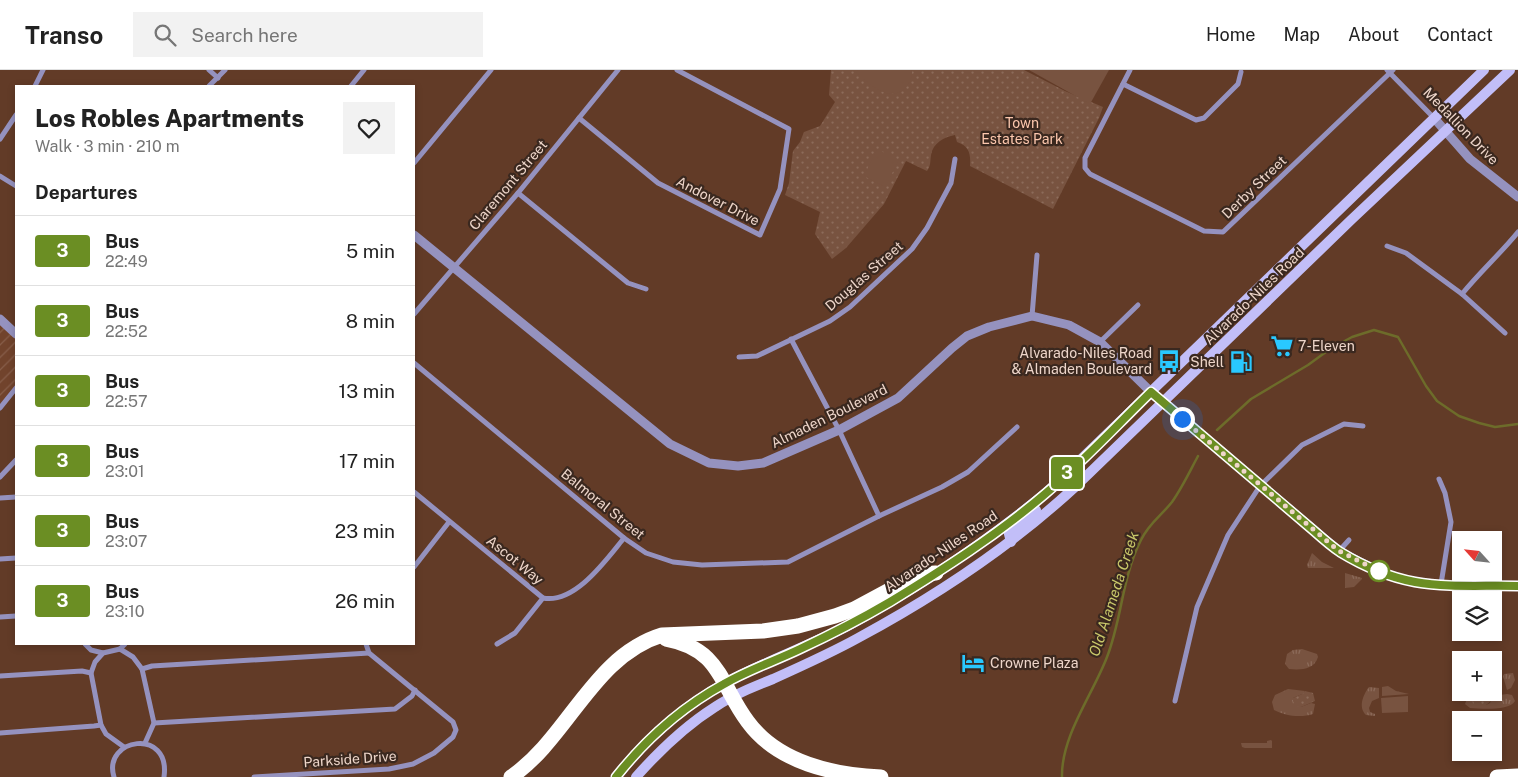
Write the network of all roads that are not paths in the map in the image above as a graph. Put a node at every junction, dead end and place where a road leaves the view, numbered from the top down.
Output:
1 (43, 70) edge
2 (209, 70) edge
3 (225, 70) edge
4 (364, 70) edge
5 (492, 70) edge
6 (618, 70) edge
7 (678, 70) edge
8 (1130, 70) edge
9 (1484, 70) edge
10 (1510, 70) edge
11 (1390, 71) edge
12 (1240, 72) dead end
13 (218, 78) junction
14 (1123, 84) junction
15 (36, 85) edge
16 (210, 85) edge
17 (352, 85) edge
18 (15, 116) edge
19 (579, 118) junction
20 (1434, 118) junction
21 (1446, 132) junction
22 (0, 139) edge
23 (955, 159) dead end
24 (415, 162) edge
25 (0, 176) edge
26 (15, 185) edge
27 (518, 193) junction
28 (1518, 197) edge
29 (1518, 232) edge
30 (415, 236) edge
31 (1387, 246) dead end
32 (1037, 255) dead end
33 (453, 268) junction
34 (646, 289) dead end
35 (1462, 294) junction
36 (1138, 304) dead end
37 (415, 313) edge
38 (1032, 316) junction
39 (0, 320) edge
40 (15, 333) edge
41 (1505, 333) dead end
42 (791, 340) junction
43 (1100, 342) junction
44 (739, 357) dead end
45 (415, 364) edge
46 (15, 389) edge
47 (1151, 392) junction
48 (1163, 403) junction
49 (0, 408) edge
50 (1017, 426) dead end
51 (1363, 426) dead end
52 (839, 430) junction
53 (15, 461) edge
54 (1065, 476) junction
55 (0, 478) edge
56 (1439, 480) dead end
57 (1260, 486) junction
58 (415, 493) edge
59 (15, 497) edge
60 (0, 498) edge
61 (879, 516) junction
62 (449, 522) junction
63 (624, 538) junction
64 (1349, 540) dead end
65 (1010, 542) junction
66 (1339, 551) junction
67 (15, 558) edge
68 (0, 559) edge
69 (415, 566) edge
70 (936, 573) junction
71 (1442, 584) junction
72 (1518, 586) edge
73 (543, 598) junction
74 (15, 616) edge
75 (0, 617) edge
76 (650, 639) junction
77 (497, 644) dead end
78 (86, 645) edge
79 (366, 645) edge
80 (122, 646) edge
81 (369, 653) junction
82 (103, 654) junction
83 (142, 669) junction
84 (91, 673) junction
85 (0, 676) edge
86 (725, 683) junction
87 (415, 690) junction
88 (732, 697) junction
89 (1175, 701) dead end
90 (154, 723) junction
91 (101, 724) junction
92 (0, 733) edge
93 (145, 743) junction
94 (124, 747) junction
95 (1518, 776) edge
96 (114, 777) edge
97 (164, 777) edge
98 (254, 777) edge
99 (511, 777) edge
100 (616, 777) edge
101 (636, 777) edge
102 (882, 777) edge
103 (1497, 777) edge

1 - 15 street
2 - 13 street
3 - 13 street
4 - 17 street
5 - 24 street
6 - 19 street, Claremont Street
7 - 19 street, Andover Drive
8 - 14 street
9 - 20 main road, Alvarado-Niles Road
10 - 21 main road, Alvarado-Niles Road
11 - 14 street, Derby Street
11 - 20 street, Medallion Drive
12 - 14 street
13 - 16 street
18 - 22 street
19 - 27 street, Claremont Street
20 - 21 street, Medallion Drive
20 - 47 main road, Alvarado-Niles Road
21 - 28 street, Medallion Drive
21 - 48 main road, Alvarado-Niles Road
23 - 42 street, Douglas Street
25 - 26 street
27 - 33 street, Claremont Street
27 - 34 street
29 - 35 street
30 - 33 street, Almaden Boulevard
31 - 35 street
32 - 38 street
33 - 37 street, Claremont Street
33 - 52 street, Almaden Boulevard
35 - 41 street
36 - 43 street
38 - 43 street, Almaden Boulevard
38 - 52 street, Almaden Boulevard
39 - 40 street
42 - 44 street, Douglas Street
42 - 52 street
43 - 47 street, Almaden Boulevard
45 - 63 street, Balmoral Street
46 - 49 street
47 - 48 street, Almaden Boulevard
47 - 54 main road, Alvarado-Niles Road
48 - 57 street, Almaden Boulevard
48 - 65 main road, Alvarado-Niles Road
50 - 61 street, Balmoral Street
51 - 57 street
52 - 61 street
53 - 55 street
54 - 65 main road
54 - 70 main road, Alvarado-Niles Road
56 - 71 street
57 - 66 street, Almaden Boulevard
57 - 89 street
58 - 62 street, Ascot Way
59 - 60 street
61 - 63 street, Balmoral Street
62 - 69 street
62 - 73 street, Ascot Way
63 - 73 street, Ascot Way
64 - 66 street
65 - 88 main road, Alvarado-Niles Road
66 - 71 street, Almaden Boulevard
67 - 68 street
70 - 76 highway
70 - 86 main road, Alvarado-Niles Road
71 - 72 street, Almaden Boulevard
73 - 77 street
74 - 75 street
76 - 86 highway
76 - 99 highway
78 - 82 street
79 - 81 street
80 - 82 street
80 - 83 street
81 - 83 street
81 - 87 street, Parkside Drive
82 - 84 street
83 - 90 street
84 - 85 street
84 - 91 street
86 - 88 highway
86 - 100 main road, Alvarado-Niles Road
87 - 90 street
87 - 98 street, Parkside Drive
88 - 101 main road, Alvarado-Niles Road
88 - 102 highway
90 - 93 street
91 - 92 street
91 - 94 street
93 - 94 street
93 - 97 street
94 - 96 street
95 - 103 highway

